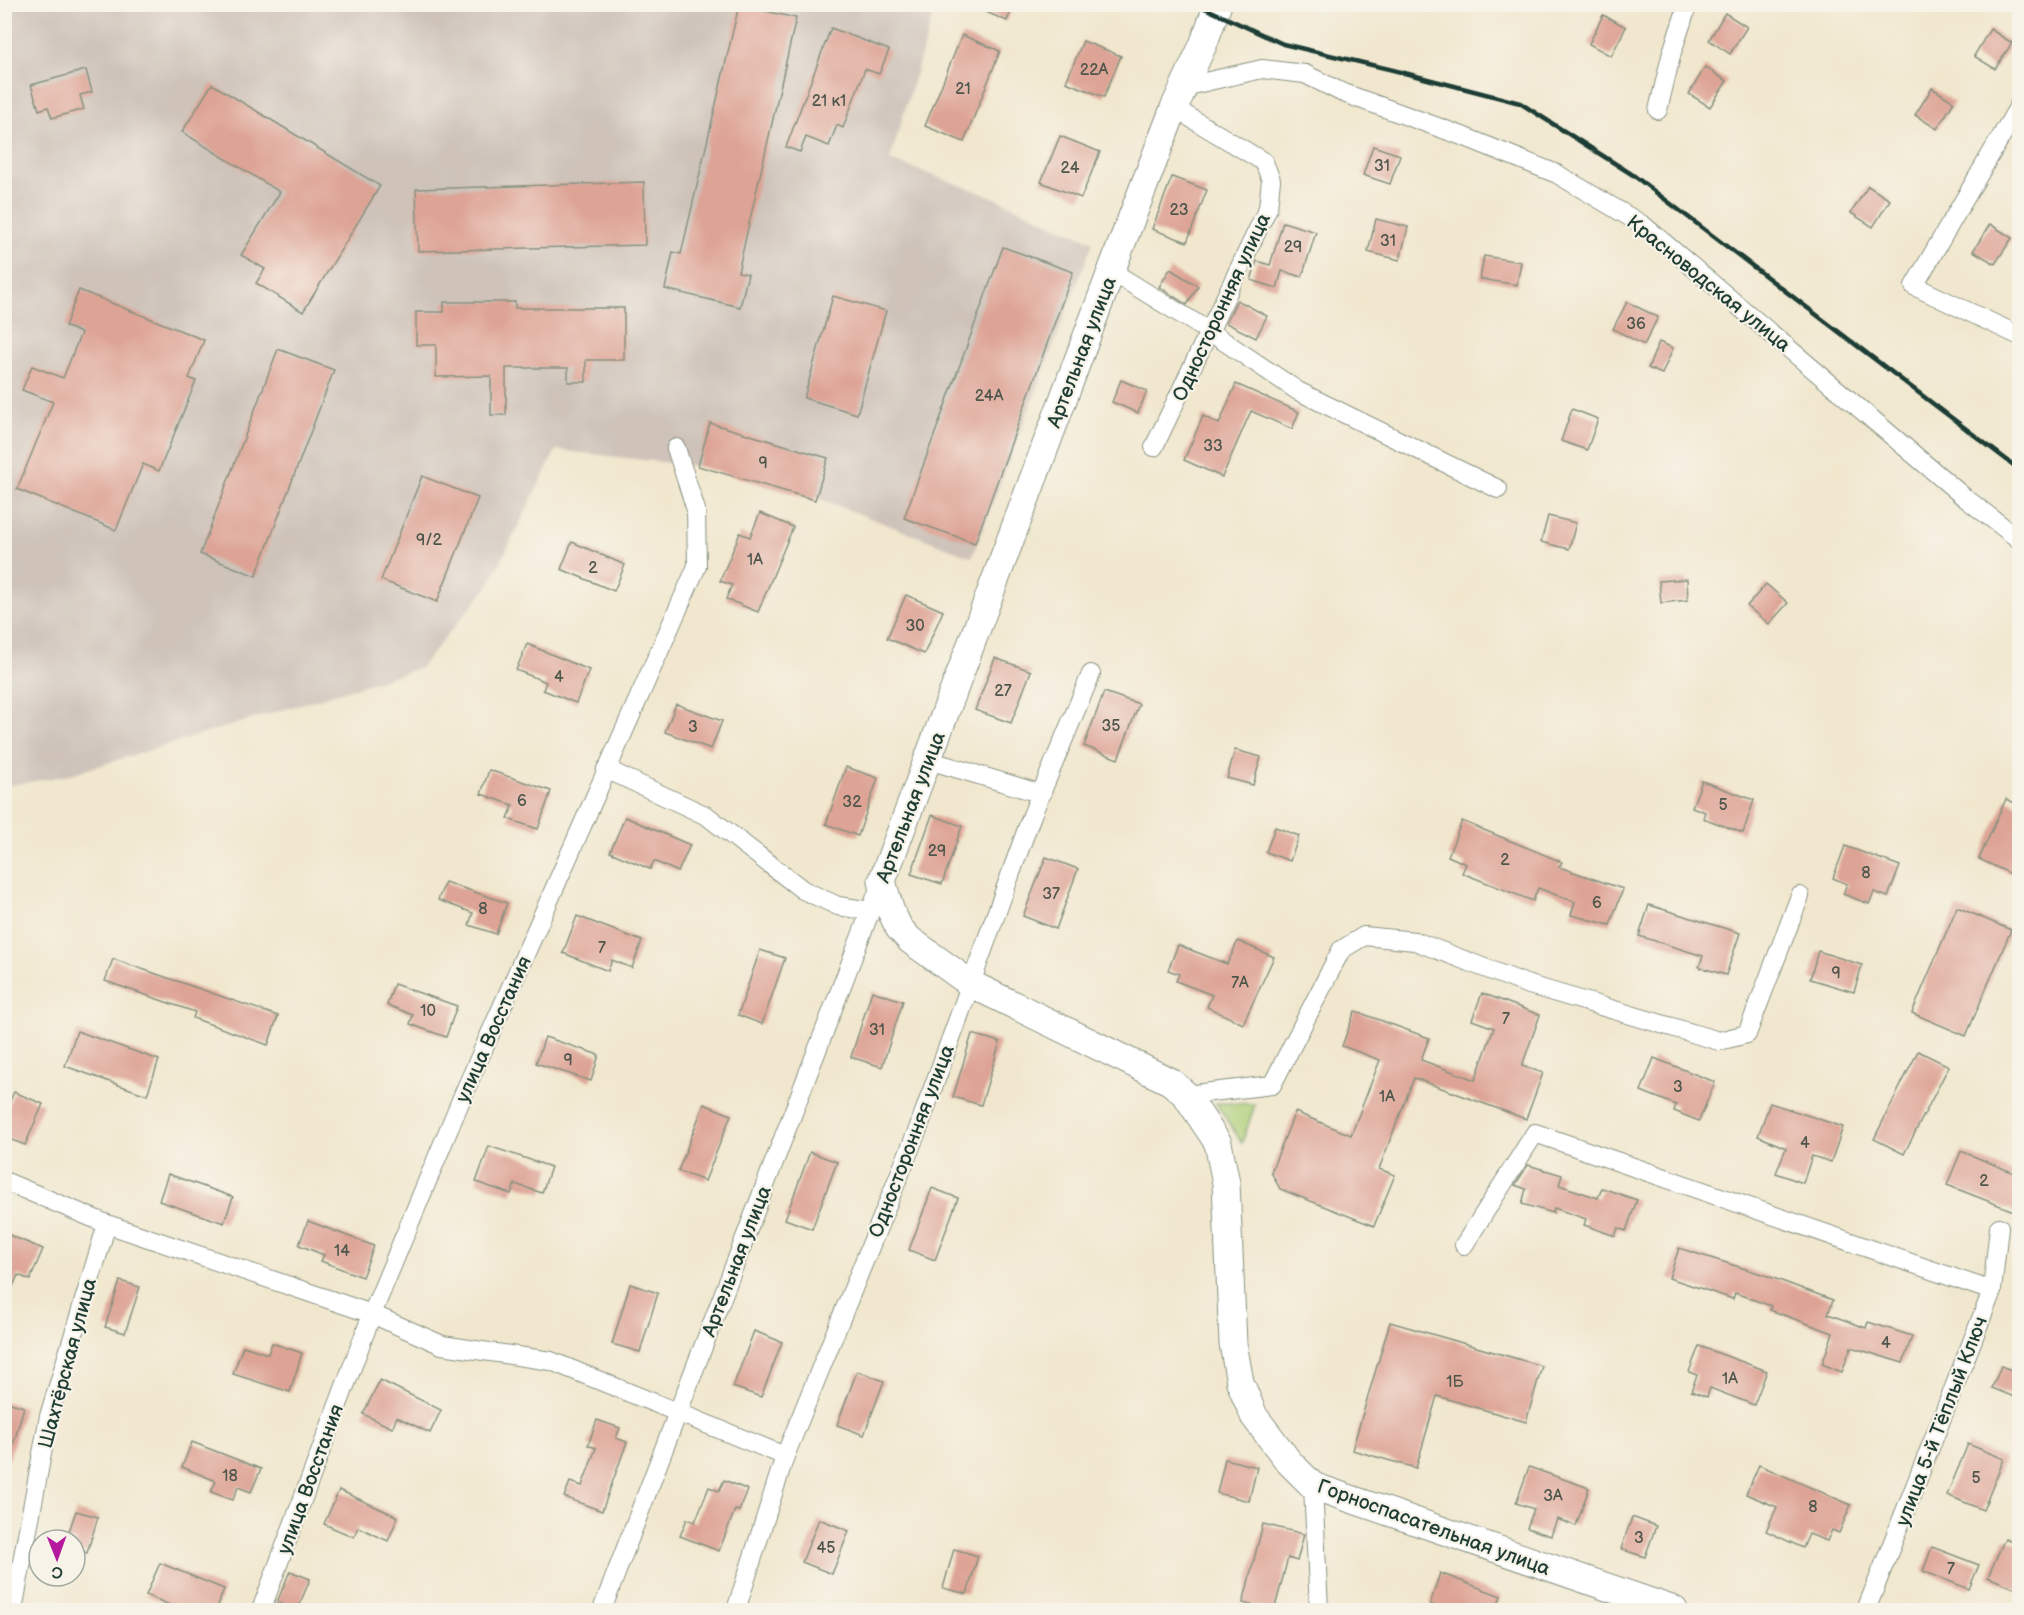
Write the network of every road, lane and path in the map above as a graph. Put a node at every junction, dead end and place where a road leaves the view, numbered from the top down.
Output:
1 (1218, 4) edge
2 (1688, 4) edge
3 (1178, 98) junction
4 (2019, 104) edge
5 (1658, 110) dead end
6 (1111, 271) junction
7 (1210, 332) junction
8 (2019, 336) edge
9 (1154, 447) dead end
10 (676, 448) dead end
11 (1498, 489) dead end
12 (2019, 540) edge
13 (1091, 674) dead end
14 (928, 760) junction
15 (606, 768) junction
16 (1042, 794) junction
17 (882, 881) junction
18 (1800, 896) dead end
19 (871, 911) junction
20 (971, 984) junction
21 (1186, 1095) junction
22 (4, 1181) edge
23 (107, 1224) junction
24 (1999, 1227) dead end
25 (1464, 1245) dead end
26 (1992, 1292) junction
27 (372, 1314) junction
28 (678, 1413) junction
29 (785, 1455) junction
30 (1313, 1486) junction
31 (13, 1611) edge
32 (261, 1611) edge
33 (602, 1611) edge
34 (736, 1611) edge
35 (1319, 1611) edge
36 (1674, 1611) edge
37 (1866, 1611) edge

1 - 3 main road, Артельная улица
2 - 5 street
3 - 6 main road, Артельная улица
3 - 7 street, Односторонняя улица
3 - 12 street, Красноводская улица
4 - 8 street
6 - 7 street
6 - 14 main road, Артельная улица
7 - 9 street, Односторонняя улица
7 - 11 street
10 - 15 street, улица Восстания
13 - 16 street, Односторонняя улица
14 - 16 street
14 - 17 main road, Артельная улица
15 - 19 street
15 - 27 street, улица Восстания
16 - 20 street, Односторонняя улица
17 - 19 street, Артельная улица
17 - 20 main road, Горноспасательная улица
18 - 21 street
19 - 28 street, Артельная улица
20 - 21 main road, Горноспасательная улица
20 - 29 street, Односторонняя улица
21 - 30 main road, Горноспасательная улица
22 - 23 street
23 - 27 street
23 - 31 street, Шахтёрская улица
24 - 26 street, улица 5-й Тёплый Ключ
25 - 26 street
26 - 37 street, улица 5-й Тёплый Ключ
27 - 28 street
27 - 32 street, улица Восстания
28 - 29 street
28 - 33 street, Артельная улица
29 - 34 street, Односторонняя улица
30 - 35 street
30 - 36 main road, Горноспасательная улица

